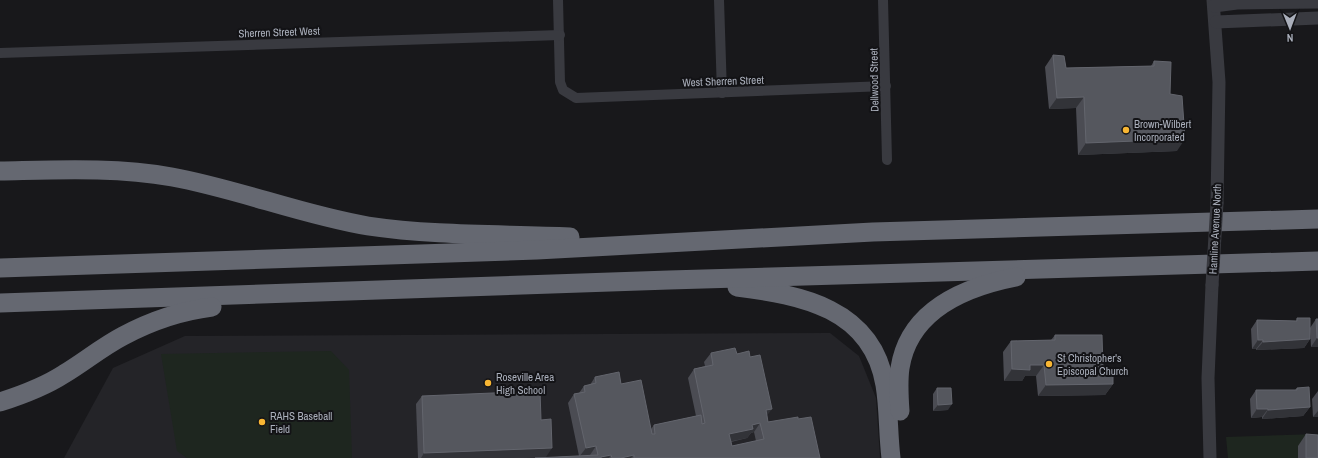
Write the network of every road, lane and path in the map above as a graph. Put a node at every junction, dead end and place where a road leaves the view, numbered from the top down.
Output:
1 (558, 0) edge
2 (719, 0) edge
3 (883, 0) edge
4 (1318, 2) edge
5 (1214, 3) edge
6 (1318, 18) edge
7 (1216, 22) junction
8 (560, 35) junction
9 (0, 53) edge
10 (886, 86) junction
11 (722, 93) junction
12 (887, 160) dead end
13 (0, 171) edge
14 (1318, 219) edge
15 (684, 242) junction
16 (1318, 261) edge
17 (1086, 267) junction
18 (0, 268) edge
19 (670, 280) junction
20 (308, 294) junction
21 (0, 303) edge
22 (0, 402) edge
23 (891, 458) edge
24 (904, 458) edge
25 (1210, 458) edge

1 - 8 street
2 - 11 street
3 - 10 street, Dellwood Street
4 - 5 street
5 - 7 street, Hamline Avenue North
6 - 7 street
7 - 25 street, Hamline Avenue North, bridge
8 - 9 street, Sherren Street West
8 - 11 street, West Sherren Street
10 - 11 street, West Sherren Street
10 - 12 street, Dellwood Street
13 - 15 highway
14 - 15 highway
15 - 18 highway
16 - 17 highway
17 - 19 highway
17 - 24 highway
19 - 20 highway
19 - 23 highway
20 - 21 highway
20 - 22 highway

